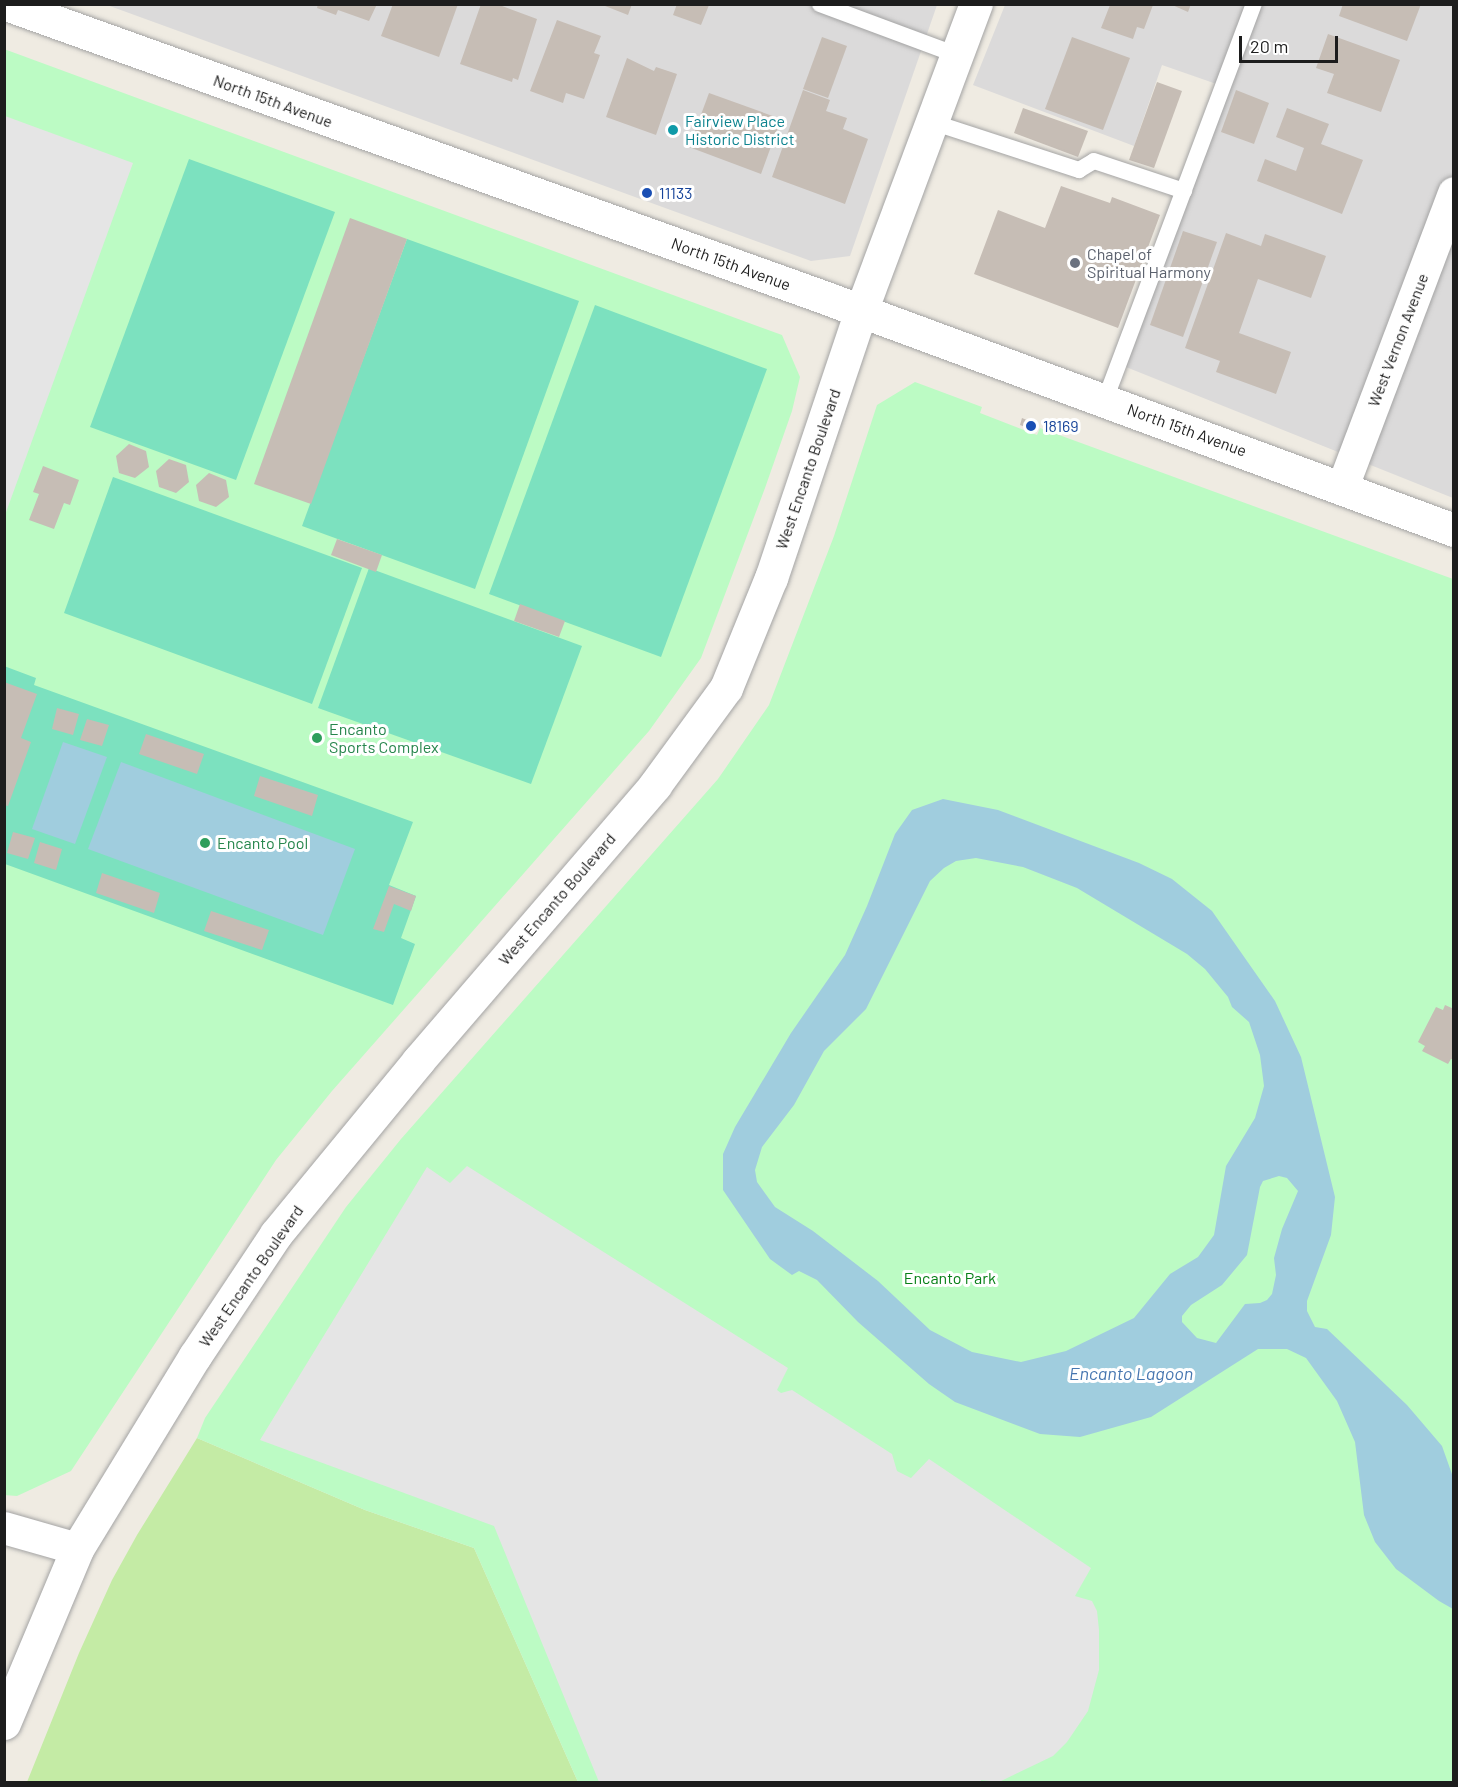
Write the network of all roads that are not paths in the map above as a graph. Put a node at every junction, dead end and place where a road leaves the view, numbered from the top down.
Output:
1 (6, 4) edge
2 (820, 4) edge
3 (976, 4) edge
4 (1254, 4) edge
5 (957, 55) junction
6 (932, 122) junction
7 (1184, 191) junction
8 (1454, 194) edge
9 (861, 311) junction
10 (1105, 400) junction
11 (1343, 487) junction
12 (1454, 530) edge
13 (4, 1528) edge
14 (77, 1549) junction
15 (4, 1723) edge

1 - 9 street, North 15th Avenue
2 - 5 lane
3 - 5 street, West Encanto Boulevard
4 - 7 lane
5 - 6 street, West Encanto Boulevard
6 - 7 lane
6 - 9 street, West Encanto Boulevard
7 - 10 lane
8 - 11 street, West Vernon Avenue
9 - 10 street, North 15th Avenue
9 - 14 street, West Encanto Boulevard
10 - 11 street, North 15th Avenue
11 - 12 street, North 15th Avenue
13 - 14 street
14 - 15 street, West Encanto Boulevard

